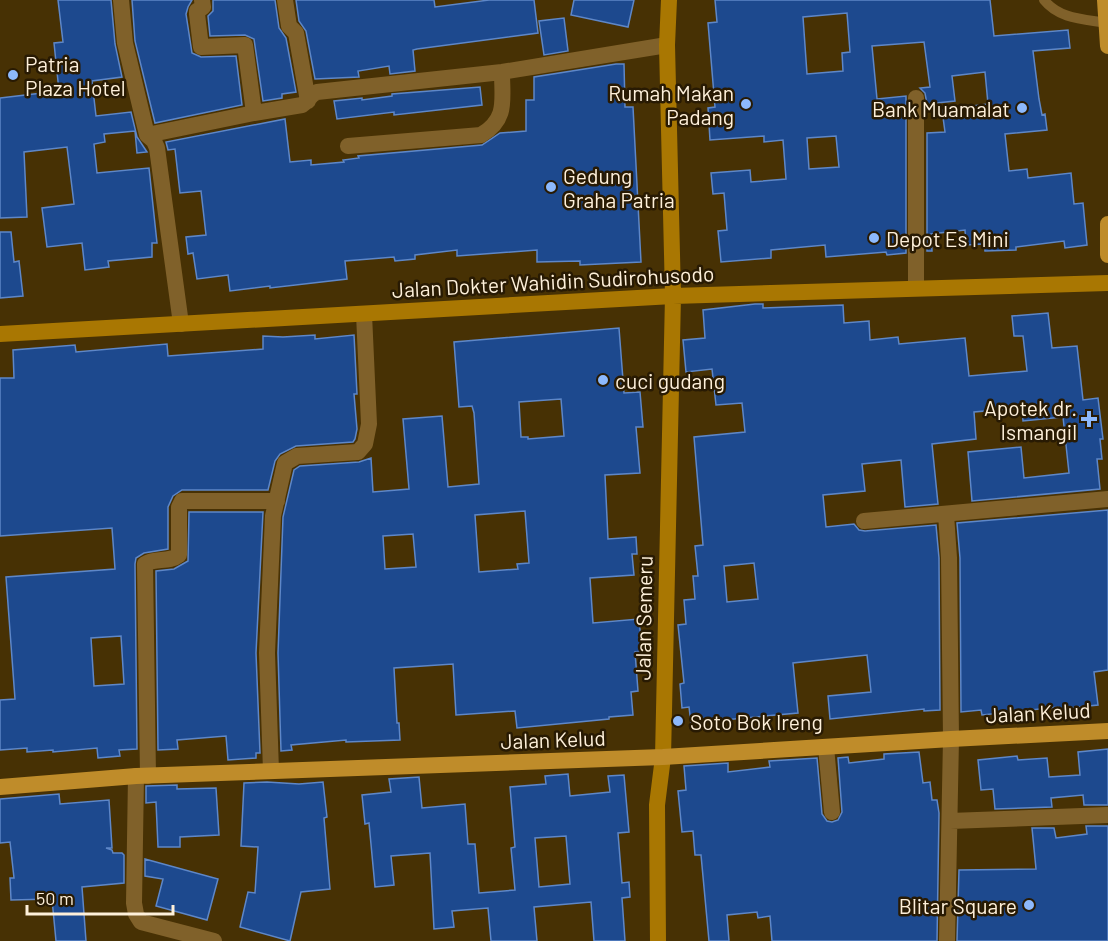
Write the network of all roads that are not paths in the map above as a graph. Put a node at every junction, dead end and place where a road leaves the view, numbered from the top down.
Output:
1 (121, 0) edge
2 (202, 0) edge
3 (285, 0) edge
4 (669, 0) edge
5 (1044, 0) edge
6 (1105, 0) edge
7 (1107, 23) edge
8 (667, 45) junction
9 (1108, 46) edge
10 (502, 72) junction
11 (916, 98) dead end
12 (308, 101) junction
13 (254, 113) junction
14 (147, 135) junction
15 (348, 146) dead end
16 (1108, 224) edge
17 (1108, 255) edge
18 (1108, 283) edge
19 (916, 288) junction
20 (673, 296) junction
21 (364, 314) junction
22 (181, 324) junction
23 (0, 334) edge
24 (1108, 499) edge
25 (277, 501) junction
26 (946, 514) junction
27 (864, 521) dead end
28 (1108, 731) edge
29 (951, 739) junction
30 (826, 747) junction
31 (663, 757) junction
32 (271, 771) junction
33 (142, 776) junction
34 (0, 787) edge
35 (832, 812) dead end
36 (1108, 815) edge
37 (950, 821) junction
38 (214, 941) edge
39 (658, 941) edge
40 (947, 941) edge

1 - 14 street
2 - 13 street
3 - 12 street
4 - 8 main road, Jalan Semeru
5 - 7 lane
6 - 7 main road
7 - 9 main road
8 - 10 street
8 - 20 main road, Jalan Semeru
10 - 12 street
10 - 15 street
11 - 19 street
12 - 13 street
13 - 14 street
14 - 22 street
16 - 17 main road
18 - 19 main road, Jalan Dokter Wahidin Sudirohusodo
19 - 20 main road, Jalan Dokter Wahidin Sudirohusodo
20 - 21 main road, Jalan Dokter Wahidin Sudirohusodo
20 - 31 main road, Jalan Semeru
21 - 22 main road, Jalan Dokter Wahidin Sudirohusodo
21 - 25 street
22 - 23 main road, Jalan Dokter Wahidin Sudirohusodo
24 - 26 street
25 - 32 street
25 - 33 street
26 - 27 street
26 - 29 street
28 - 29 main road, Jalan Kelud
29 - 30 main road, Jalan Kelud
29 - 37 street
30 - 31 main road, Jalan Kelud
30 - 35 street
31 - 32 main road, Jalan Kelud
31 - 39 main road, Jalan Semeru
32 - 33 main road, Jalan Kelud
33 - 34 main road, Jalan Kelud
33 - 38 street
36 - 37 street
37 - 40 street

